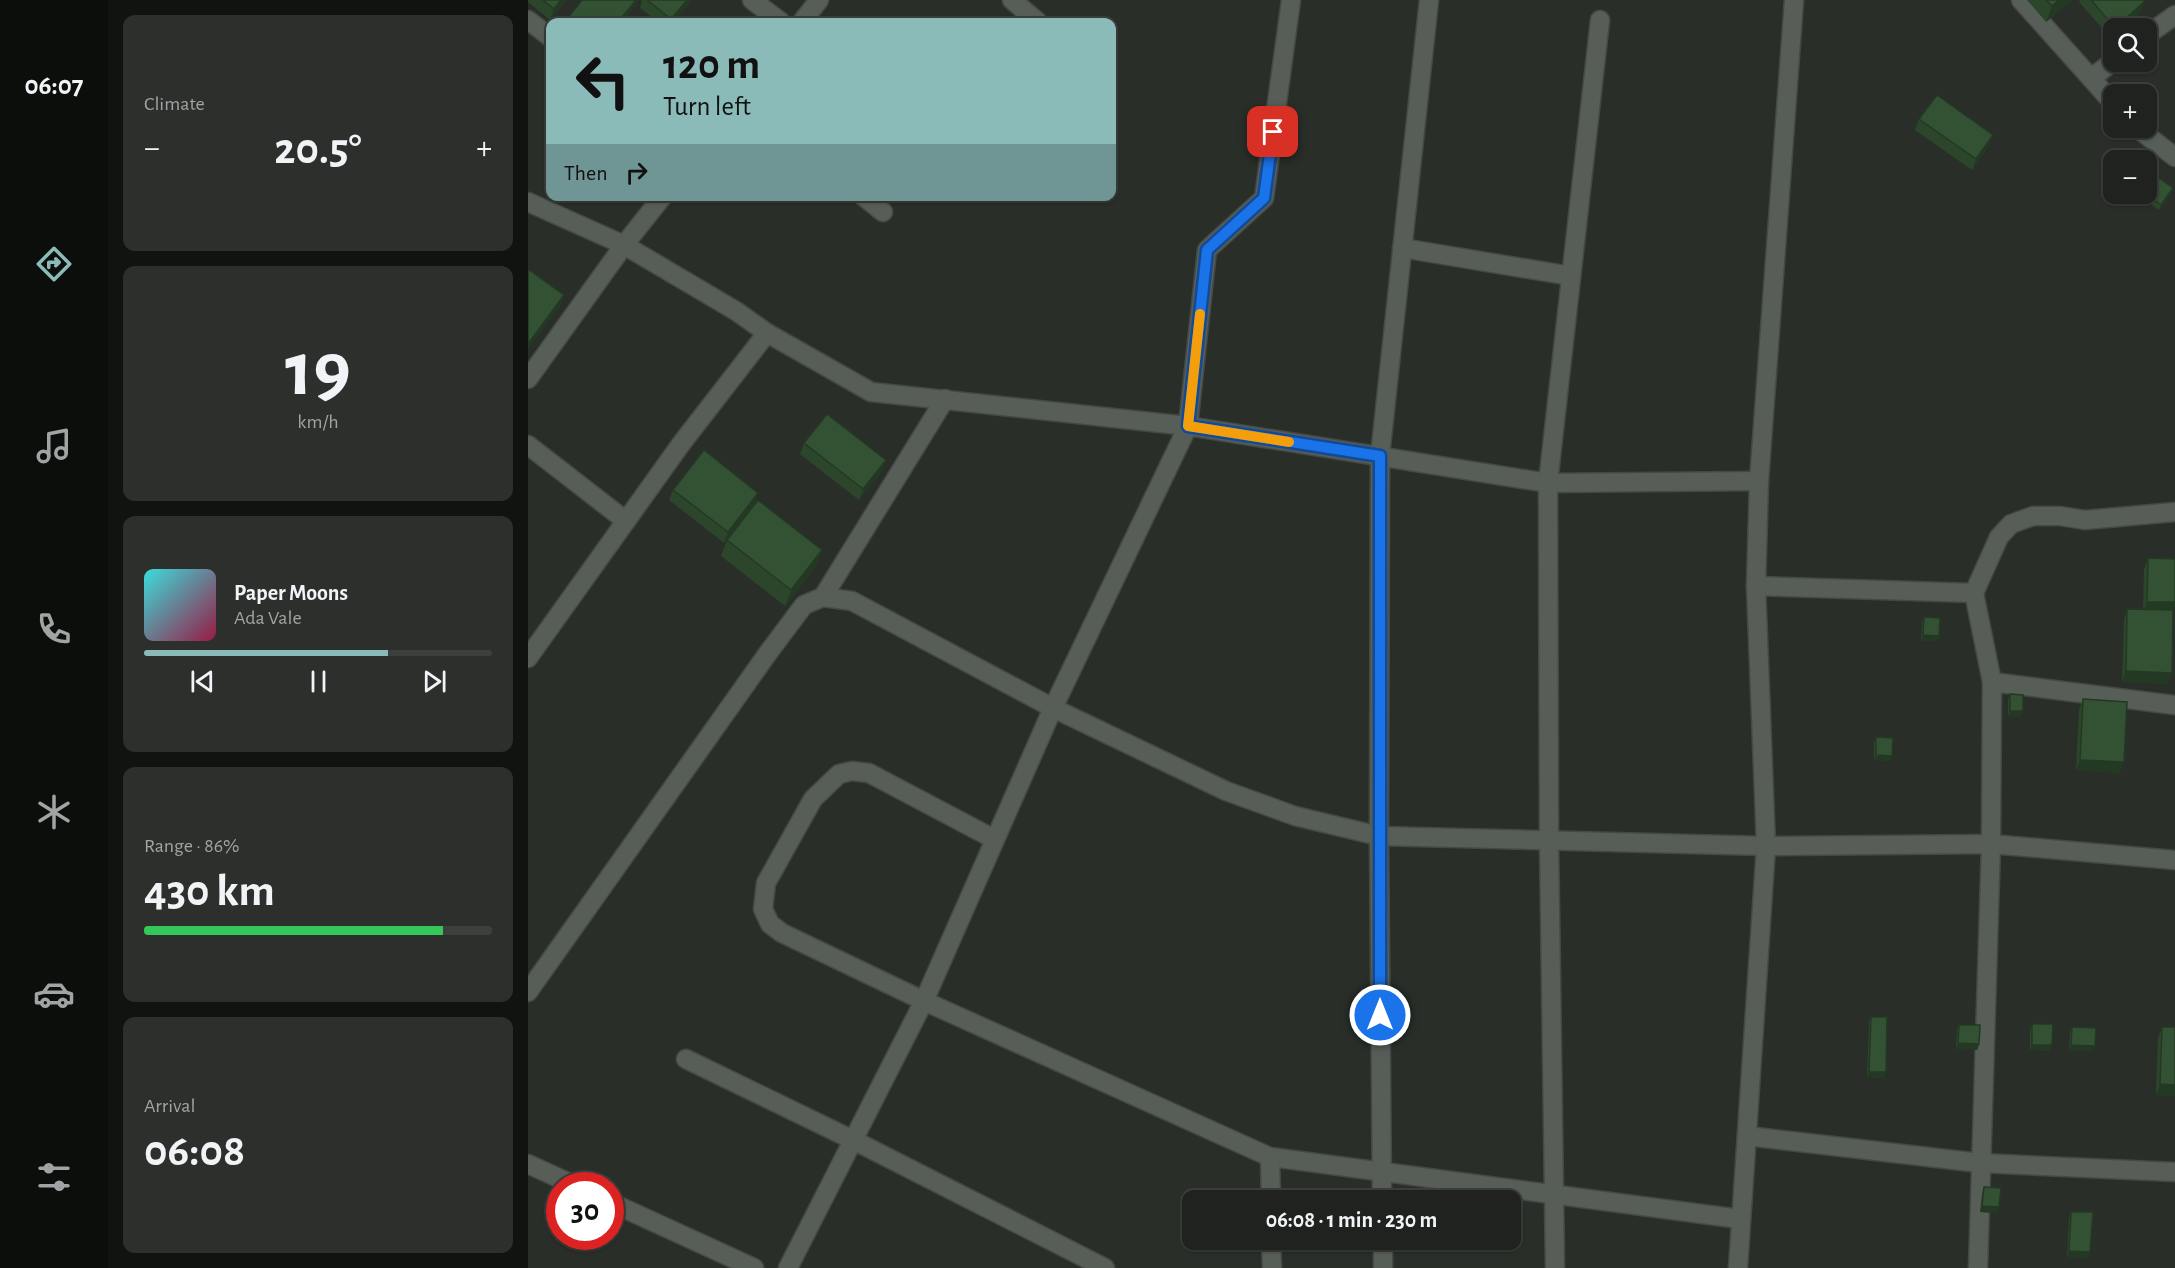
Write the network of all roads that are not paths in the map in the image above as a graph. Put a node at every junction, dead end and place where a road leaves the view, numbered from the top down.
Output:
1 (752, 0) edge
2 (819, 0) edge
3 (1012, 0) edge
4 (1290, 0) edge
5 (1429, 0) edge
6 (1794, 0) edge
7 (2021, 0) edge
8 (2175, 15) edge
9 (776, 18) edge
10 (805, 18) edge
11 (1033, 18) edge
12 (528, 20) edge
13 (1600, 20) dead end
14 (2157, 28) edge
15 (546, 34) edge
16 (2103, 69) edge
17 (2091, 78) junction
18 (2103, 92) edge
19 (2150, 138) edge
20 (2175, 157) edge
21 (659, 201) edge
22 (869, 201) edge
23 (528, 202) edge
24 (883, 212) dead end
25 (624, 245) junction
26 (1402, 248) junction
27 (1571, 276) junction
28 (767, 333) junction
29 (528, 379) edge
30 (945, 399) junction
31 (1188, 426) junction
32 (528, 445) edge
33 (1380, 456) junction
34 (1759, 481) junction
35 (1548, 483) junction
36 (2175, 512) edge
37 (626, 521) junction
38 (1756, 586) junction
39 (1974, 593) junction
40 (823, 597) junction
41 (528, 658) edge
42 (1992, 682) junction
43 (2175, 705) edge
44 (1053, 708) junction
45 (1379, 836) junction
46 (994, 839) junction
47 (1549, 840) junction
48 (1991, 844) junction
49 (1766, 846) junction
50 (2175, 860) edge
51 (531, 982) edge
52 (924, 1001) junction
53 (686, 1059) dead end
54 (1747, 1136) junction
55 (853, 1140) junction
56 (1270, 1157) junction
57 (1980, 1163) junction
58 (528, 1164) edge
59 (546, 1172) edge
60 (1381, 1172) junction
61 (2175, 1172) edge
62 (1271, 1190) edge
63 (1382, 1190) edge
64 (1555, 1194) junction
65 (624, 1208) edge
66 (1740, 1219) junction
67 (1271, 1250) edge
68 (1383, 1250) edge
69 (754, 1268) edge
70 (788, 1268) edge
71 (1105, 1268) edge
72 (1272, 1268) edge
73 (1383, 1268) edge
74 (1555, 1268) edge
75 (1738, 1268) edge
76 (1978, 1268) edge

1 - 9 street
2 - 10 street
3 - 11 street
4 - 31 street
5 - 26 street
6 - 34 street
7 - 17 street
8 - 14 street
12 - 15 street
13 - 27 street
16 - 17 street
17 - 18 street
19 - 20 street
21 - 25 street
22 - 24 street
23 - 25 street
25 - 28 street
25 - 29 street
26 - 27 street
26 - 33 street
27 - 35 street
28 - 30 street
28 - 37 street
30 - 31 street
30 - 40 street
31 - 33 street
31 - 44 street
32 - 37 street
33 - 35 street
33 - 45 street
34 - 35 street
34 - 38 street
35 - 47 street
36 - 39 street
37 - 41 street
38 - 39 street
38 - 49 street
39 - 42 street
40 - 44 street
40 - 51 street
42 - 43 street
42 - 48 street
44 - 45 street
44 - 46 street
45 - 47 street
45 - 60 street
46 - 52 street
46 - 52 street
47 - 49 street
47 - 64 street
48 - 49 street
48 - 50 street
48 - 57 street
49 - 54 street
52 - 55 street
52 - 56 street
53 - 55 street
54 - 57 street
54 - 66 street
55 - 70 street
55 - 71 street
56 - 60 street
56 - 62 street
57 - 61 street
57 - 76 street
58 - 59 street
60 - 63 street
60 - 64 street
64 - 66 street
64 - 74 street
65 - 69 street
66 - 75 street
67 - 72 street
68 - 73 street

